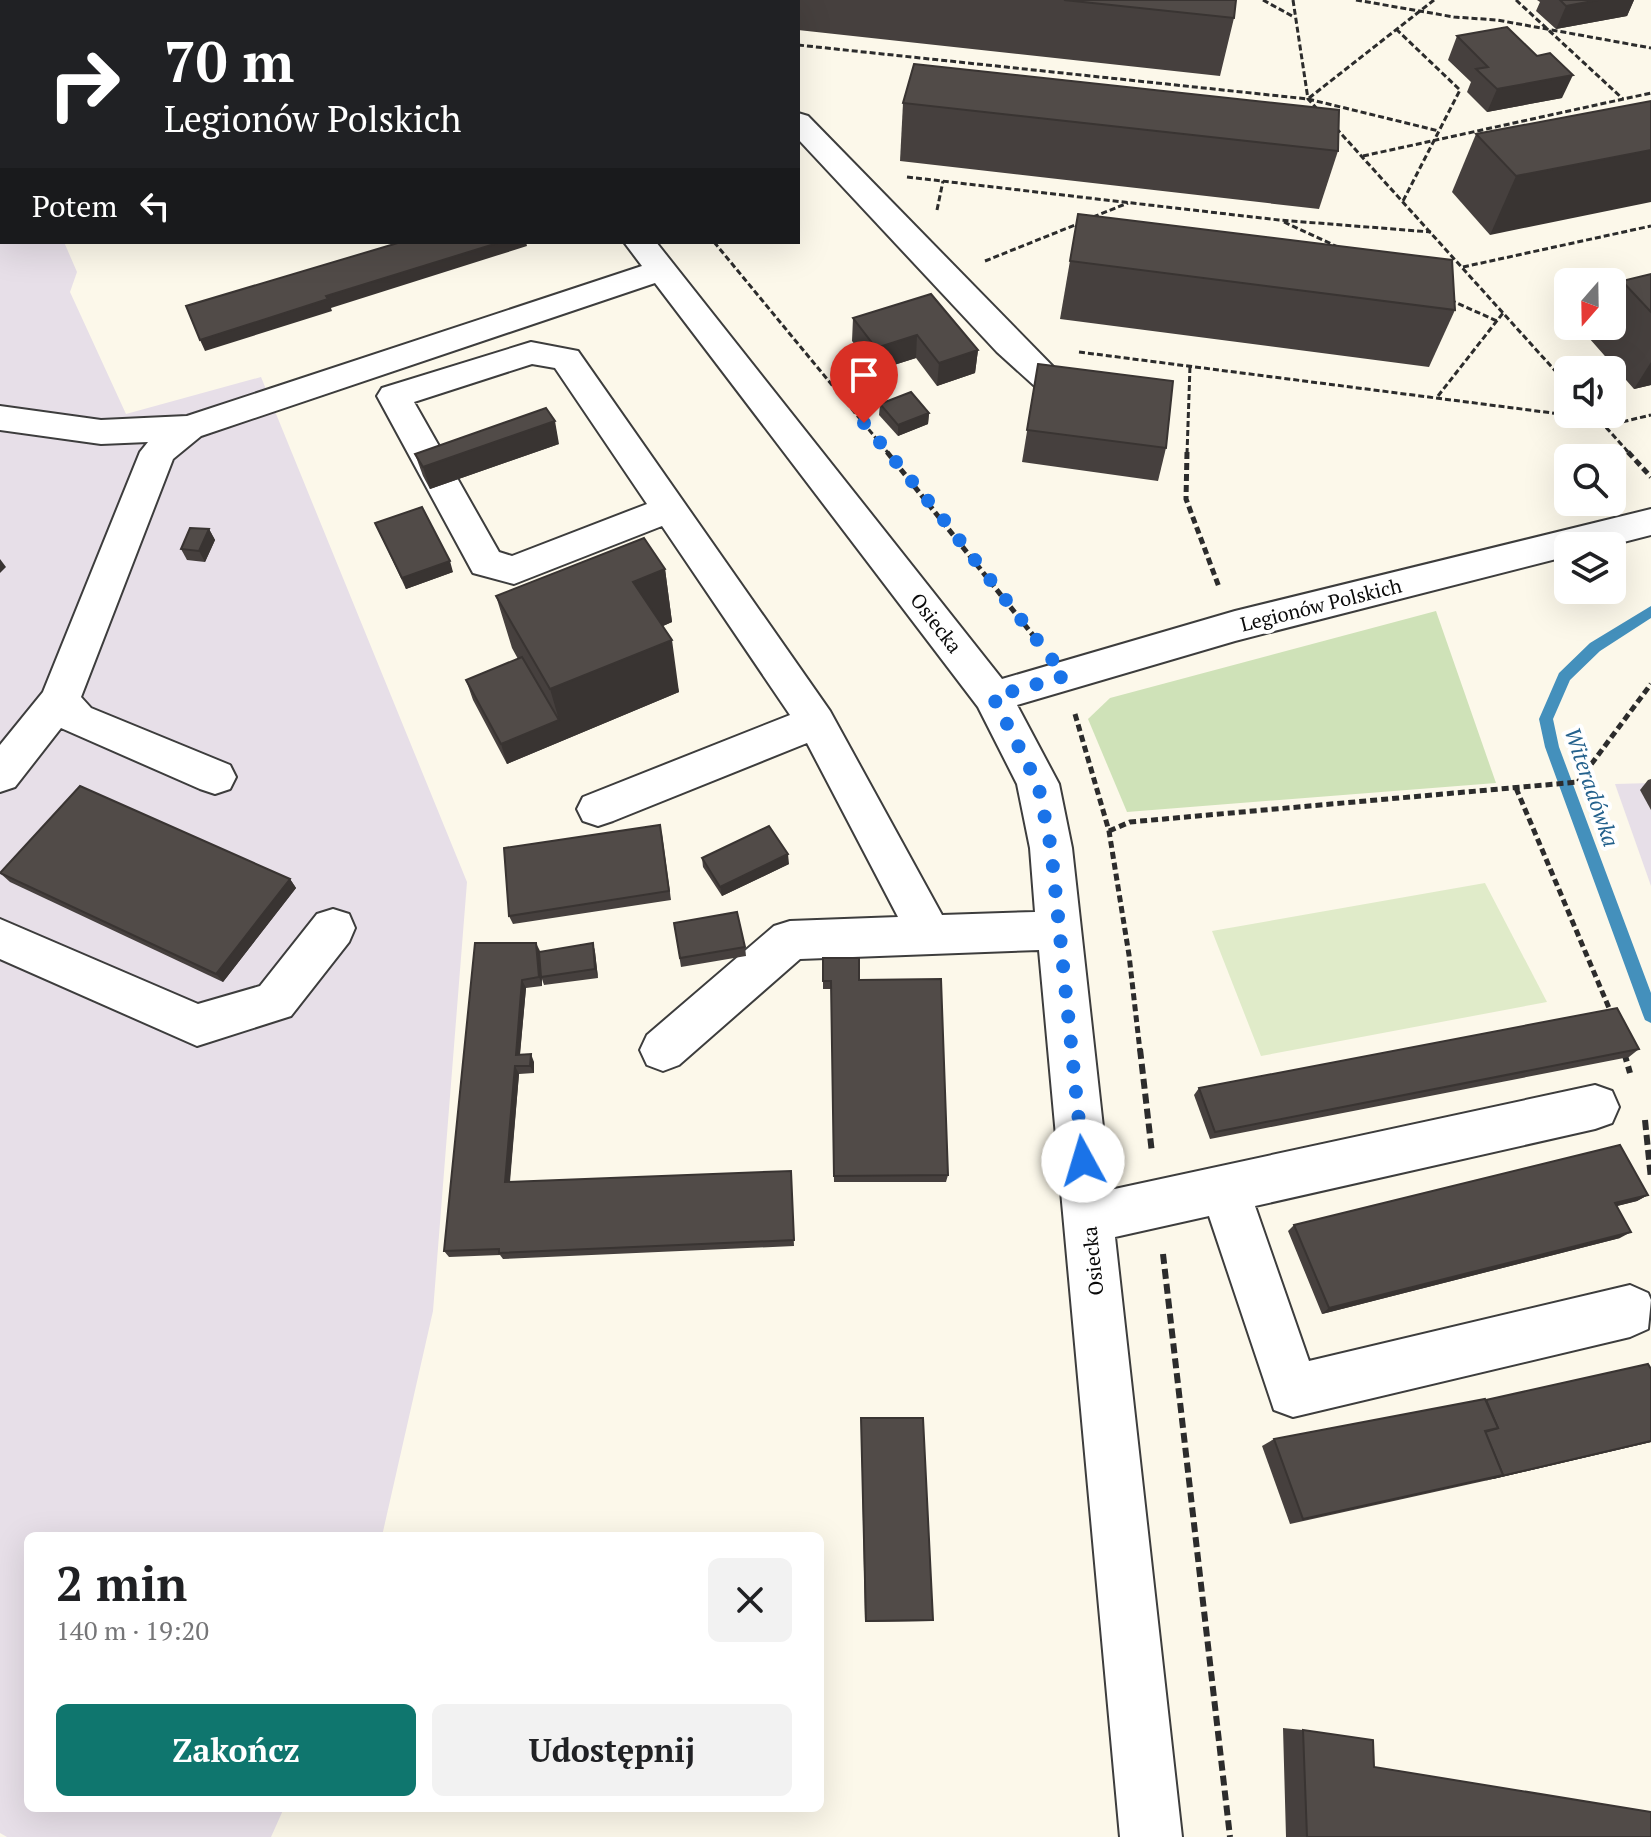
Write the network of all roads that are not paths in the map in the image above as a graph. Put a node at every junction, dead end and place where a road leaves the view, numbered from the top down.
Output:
1 (800, 124) edge
2 (642, 244) edge
3 (662, 270) junction
4 (1050, 381) edge
5 (0, 418) edge
6 (189, 428) junction
7 (669, 509) junction
8 (1650, 524) edge
9 (993, 697) junction
10 (60, 700) junction
11 (816, 722) junction
12 (0, 775) edge
13 (215, 777) dead end
14 (598, 809) dead end
15 (333, 928) dead end
16 (1059, 930) junction
17 (930, 935) junction
18 (0, 938) edge
19 (663, 1050) dead end
20 (1595, 1107) dead end
21 (1225, 1189) junction
22 (1088, 1219) junction
23 (1630, 1311) dead end
24 (1151, 1837) edge

1 - 4 street
2 - 3 street, Osiecka
3 - 6 street
3 - 9 street, Osiecka
5 - 6 street
6 - 10 street
7 - 7 street
7 - 11 street
8 - 9 street, Legionów Polskich
9 - 16 street, Osiecka
10 - 12 street
10 - 13 street
11 - 14 street
11 - 17 street
15 - 18 street
16 - 17 street
16 - 22 street, Osiecka
17 - 19 street
20 - 21 street
21 - 22 street
21 - 23 street
22 - 24 street, Osiecka

